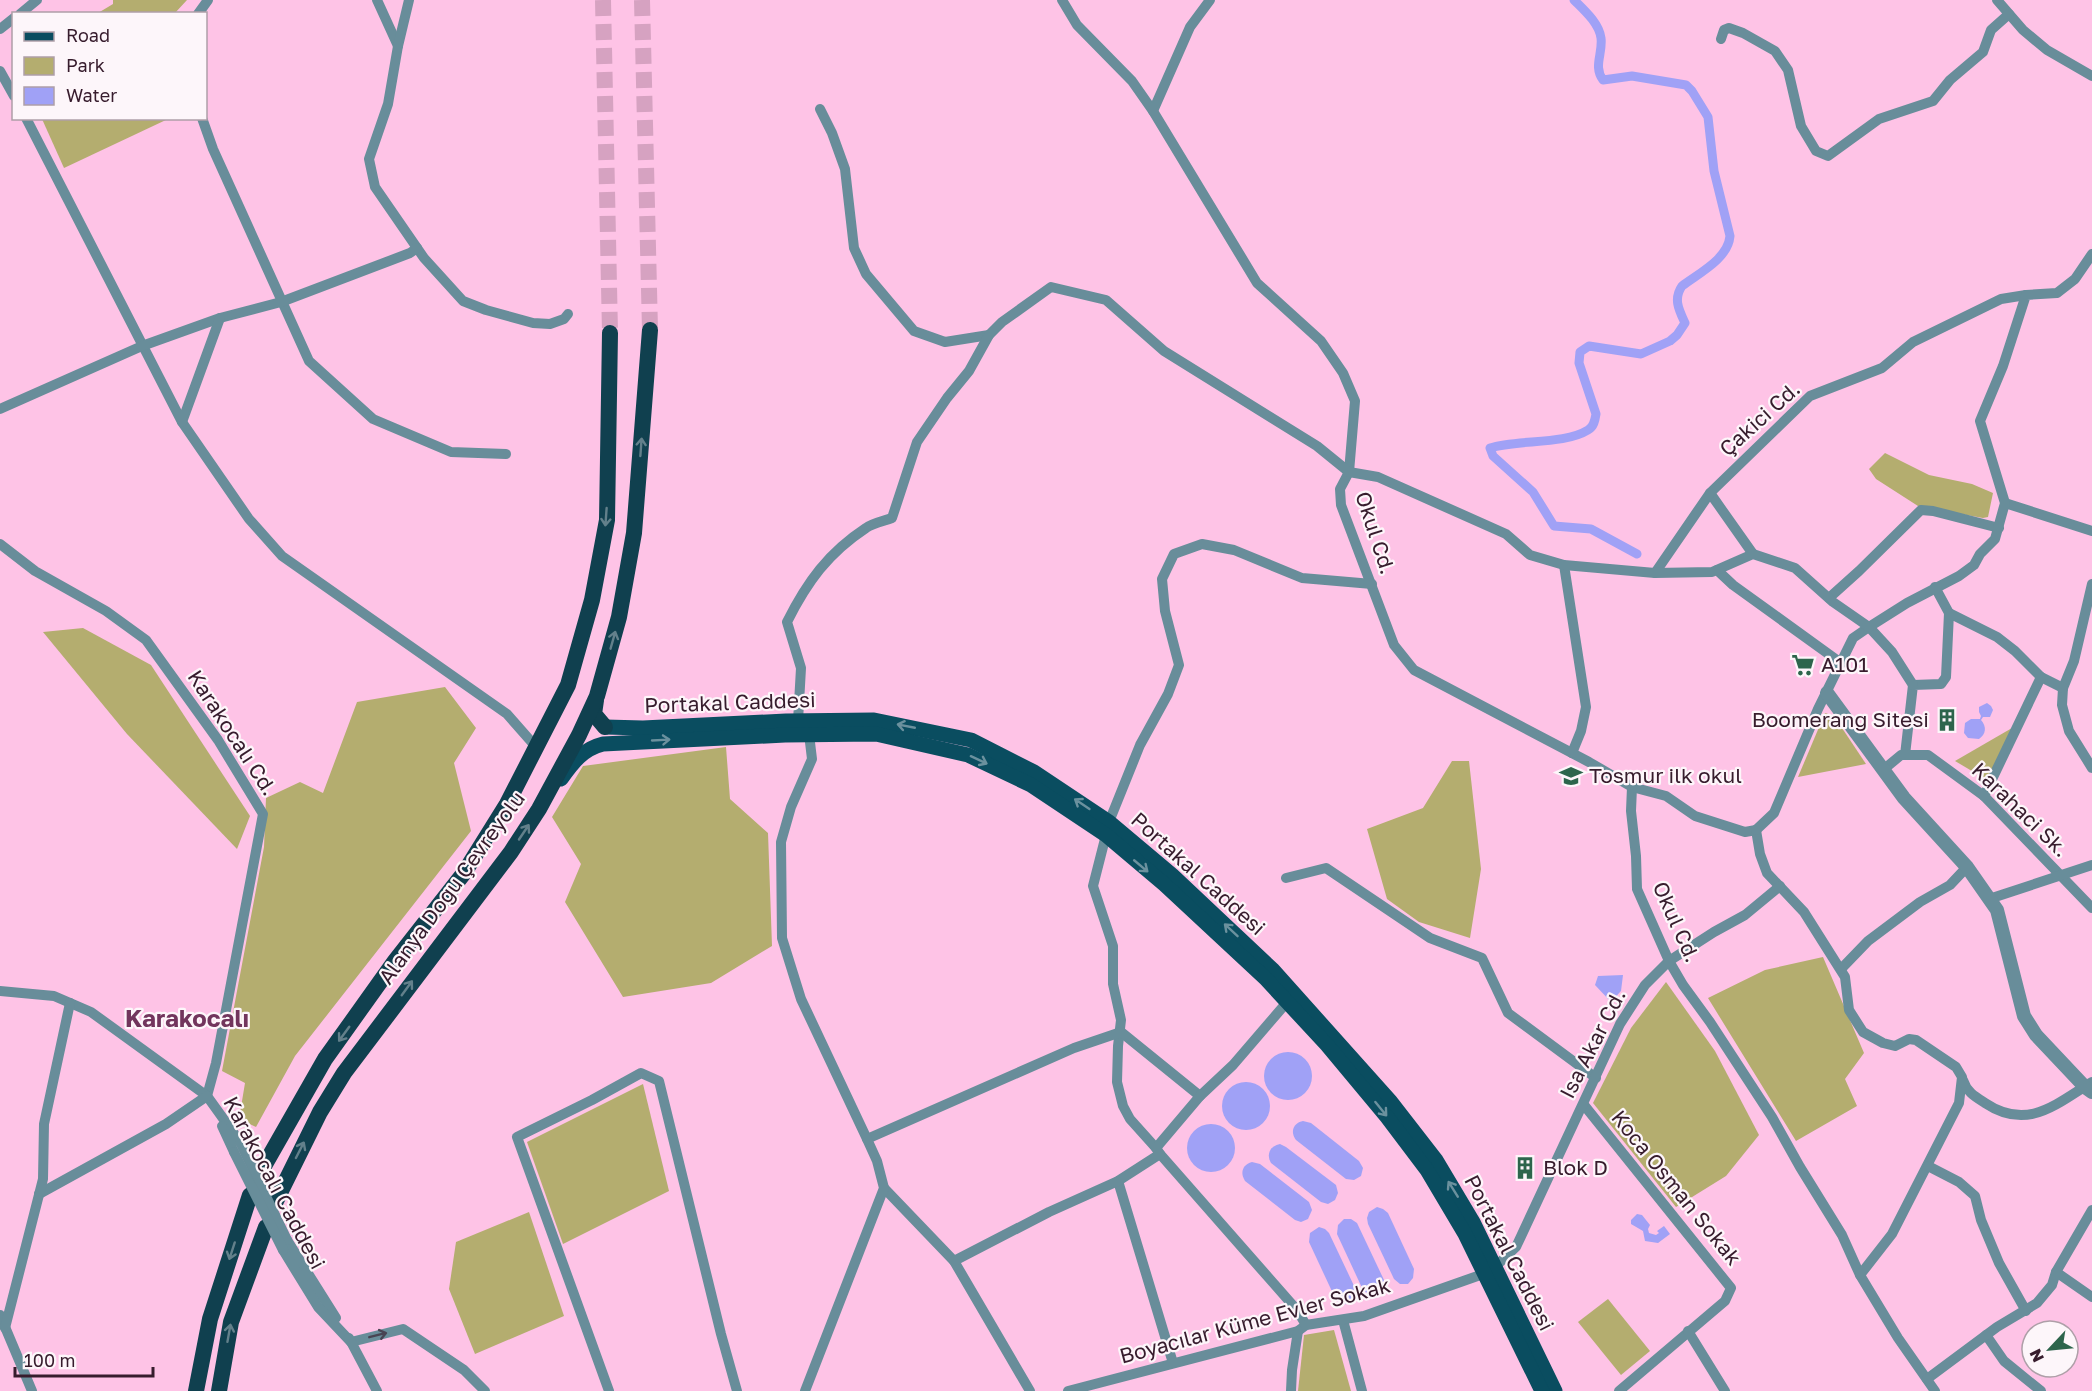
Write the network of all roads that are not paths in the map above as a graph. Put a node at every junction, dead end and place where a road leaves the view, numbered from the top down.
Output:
1 (37, 0) edge
2 (376, 0) edge
3 (409, 0) edge
4 (1062, 0) edge
5 (1210, 0) edge
6 (1997, 0) edge
7 (22, 12) edge
8 (2009, 14) junction
9 (12, 20) edge
10 (0, 29) edge
11 (1720, 39) dead end
12 (398, 46) junction
13 (0, 71) edge
14 (2092, 76) edge
15 (12, 92) edge
16 (820, 109) dead end
17 (1153, 111) junction
18 (27, 120) edge
19 (203, 120) edge
20 (417, 248) junction
21 (2092, 254) edge
22 (2026, 295) junction
23 (281, 302) junction
24 (568, 314) dead end
25 (220, 318) junction
26 (650, 330) tunnel mouth
27 (610, 333) tunnel mouth
28 (989, 336) junction
29 (142, 346) junction
30 (0, 409) edge
31 (182, 422) junction
32 (506, 454) dead end
33 (1348, 472) junction
34 (1710, 493) junction
35 (2005, 503) junction
36 (1999, 528) junction
37 (2092, 531) edge
38 (0, 544) edge
39 (1753, 555) junction
40 (1564, 565) junction
41 (1717, 570) junction
42 (1655, 573) junction
43 (1371, 584) junction
44 (2092, 584) edge
45 (1935, 587) junction
46 (1829, 598) junction
47 (1949, 613) junction
48 (1869, 627) junction
49 (1841, 663) junction
50 (2041, 677) junction
51 (1913, 685) junction
52 (2063, 688) junction
53 (1827, 693) junction
54 (597, 696) junction
55 (798, 721) junction
56 (605, 727) joint
57 (809, 734) junction
58 (536, 747) junction
59 (1572, 753) junction
60 (1905, 755) junction
61 (2092, 768) edge
62 (1883, 770) junction
63 (1632, 788) junction
64 (1984, 796) junction
65 (540, 809) junction
66 (1107, 829) junction
67 (1756, 830) junction
68 (2092, 865) edge
69 (1967, 867) junction
70 (2059, 875) junction
71 (1286, 878) dead end
72 (1780, 886) junction
73 (1989, 899) junction
74 (2092, 908) edge
75 (1669, 961) junction
76 (1841, 969) junction
77 (0, 991) edge
78 (1292, 997) junction
79 (70, 1003) junction
80 (1121, 1032) junction
81 (1962, 1077) junction
82 (1596, 1078) junction
83 (2090, 1087) edge
84 (1200, 1095) junction
85 (207, 1096) junction
86 (1584, 1105) junction
87 (867, 1139) junction
88 (1158, 1151) junction
89 (1928, 1166) junction
90 (260, 1173) dead end
91 (1118, 1181) junction
92 (884, 1188) junction
93 (39, 1194) junction
94 (250, 1195) dead end
95 (274, 1203) dead end
96 (2092, 1210) edge
97 (266, 1227) dead end
98 (954, 1261) junction
99 (1490, 1270) junction
100 (2056, 1272) junction
101 (1860, 1275) junction
102 (2092, 1297) edge
103 (2026, 1311) junction
104 (0, 1315) edge
105 (1343, 1320) junction
106 (6, 1328) junction
107 (1302, 1328) junction
108 (1688, 1330) junction
109 (1986, 1335) junction
110 (351, 1342) junction
111 (1173, 1363) junction
112 (1928, 1379) junction
113 (32, 1391) edge
114 (196, 1391) edge
115 (219, 1391) edge
116 (377, 1391) edge
117 (485, 1391) edge
118 (609, 1391) edge
119 (737, 1391) edge
120 (805, 1391) edge
121 (1030, 1391) edge
122 (1068, 1391) edge
123 (1291, 1391) edge
124 (1362, 1391) edge
125 (1542, 1391) edge
126 (1555, 1391) edge
127 (1619, 1391) edge
128 (1725, 1391) edge
129 (1935, 1391) edge
130 (2041, 1391) edge

1 - 7 street
2 - 12 street
3 - 12 street
4 - 17 street, Okul Cd.
5 - 17 street
6 - 8 street
8 - 11 street
8 - 14 street
9 - 10 street
12 - 20 street
13 - 15 street
16 - 28 street
17 - 33 street, Okul Cd.
18 - 29 street
19 - 23 street
20 - 23 street
20 - 24 street
21 - 22 street, Çakici Cd.
22 - 34 street, Çakici Cd.
22 - 35 street
23 - 25 street
23 - 32 street
25 - 29 street
25 - 31 street
54 -> 26 highway, Alanya Doğu Çevreyolu
27 -> 58 highway, Alanya Doğu Çevreyolu
28 - 33 street
28 - 55 street
29 - 30 street
29 - 31 street
31 - 58 street
33 - 40 street
33 - 43 street, Okul Cd.
34 - 39 street
34 - 42 street, Çakici Cd.
35 - 36 street
35 - 37 street
36 - 45 street
36 - 46 street
38 - 85 street, Karakocalı Cd.
39 - 41 street
39 - 46 street
40 - 42 street
40 - 59 street
41 - 42 street
41 - 49 street
43 - 59 street, Okul Cd.
43 - 66 street
44 - 52 street
45 - 47 street
45 - 48 street
46 - 48 street
47 - 50 street
47 - 51 street
48 - 49 street
48 - 51 street
49 - 53 street
50 - 52 street
50 - 64 street
51 - 60 street
52 - 61 street
53 - 62 street
53 - 67 street
54 - 56 highway
54 - 65 highway, Alanya Doğu Çevreyolu
55 - 56 main road, Portakal Caddesi
55 - 57 street
66 -> 55 main road, Portakal Caddesi
65 -> 57 main road, Portakal Caddesi
57 -> 66 main road, Portakal Caddesi
57 - 87 street
58 -> 90 highway, Alanya Doğu Çevreyolu
59 - 63 street, Okul Cd.
60 - 62 street
60 - 64 street, Karahaci Sk.
62 - 69 street
63 - 67 street
63 - 75 street, Okul Cd.
64 - 70 street, Karahaci Sk.
95 -> 65 highway, Alanya Doğu Çevreyolu
66 - 78 main road, Portakal Caddesi
66 - 80 street
67 - 72 street
68 - 70 street
69 - 73 street
69 - 76 street
70 - 73 street
70 - 74 street, Karahaci Sk.
71 - 82 street
72 - 75 street, Isa Akar Cd.
72 - 76 street
73 - 83 street
75 - 82 street, Isa Akar Cd.
75 - 101 street, Okul Cd.
76 - 81 street
77 - 79 street
78 - 84 street
78 - 99 main road, Portakal Caddesi
79 - 85 street
79 - 93 street
80 - 84 street
80 - 87 street
80 - 88 street
81 - 83 street
81 - 89 street
82 - 86 street, Isa Akar Cd.
84 - 88 street
85 - 93 street
85 - 110 street, Karakocalı Caddesi, bridge
86 - 99 street, Isa Akar Cd.
86 - 108 street, Koca Osman Sokak
87 - 92 street
88 - 91 street
88 - 107 street
89 - 101 street
89 - 103 street
91 - 98 street
91 - 111 street
92 - 98 street
92 - 120 street
93 - 106 street
94 -> 114 highway
96 - 100 street
115 -> 97 highway
98 - 121 street
99 - 105 street, Boyacılar Küme Evler Sokak
99 - 125 main road, Portakal Caddesi
99 - 126 main road, Portakal Caddesi
100 - 102 street
100 - 103 street
101 - 112 street, Okul Cd.
103 - 109 street
104 - 106 street
105 - 107 street, Boyacılar Küme Evler Sokak
105 - 124 street
106 - 113 street
107 - 111 street, Boyacılar Küme Evler Sokak
107 - 123 street
108 - 127 street, Koca Osman Sokak
108 - 128 street
109 - 112 street
109 - 130 street
110 - 116 street, Karakocalı Caddesi
110 -> 117 street
111 - 122 street, Boyacılar Küme Evler Sokak
112 - 129 street, Okul Cd.
118 - 119 street

